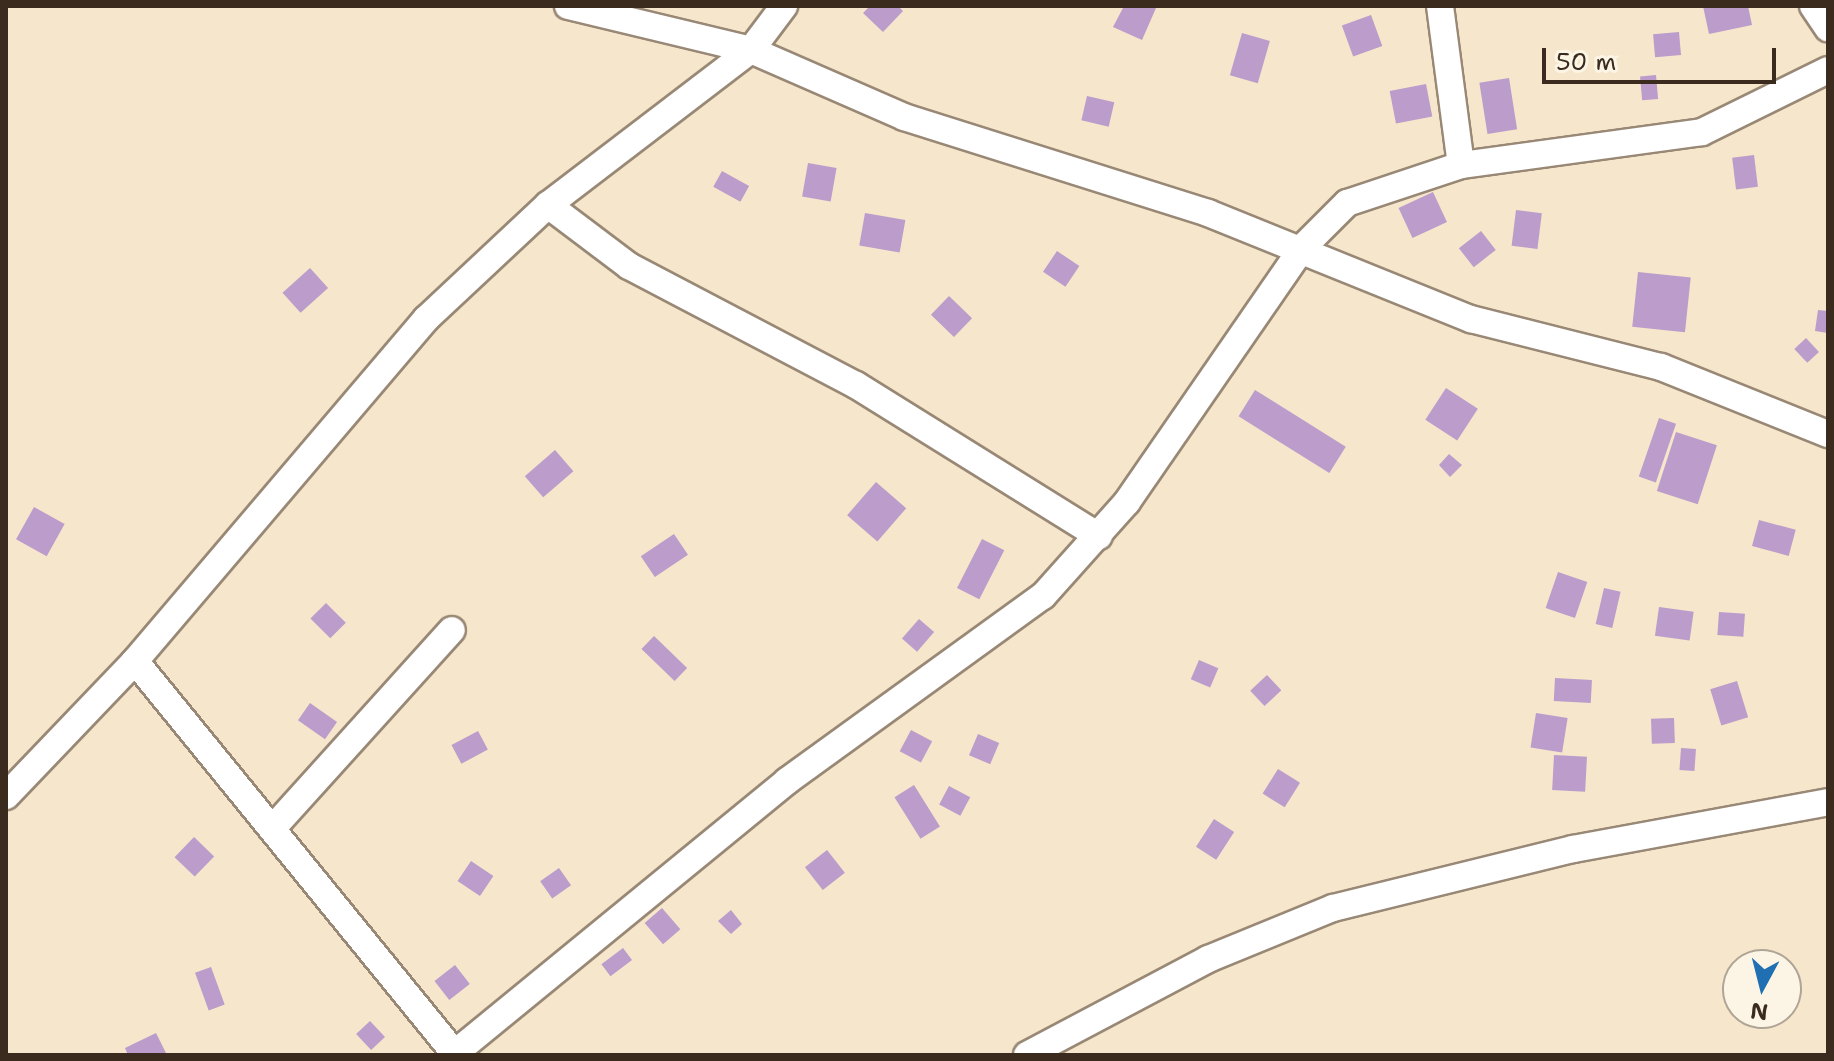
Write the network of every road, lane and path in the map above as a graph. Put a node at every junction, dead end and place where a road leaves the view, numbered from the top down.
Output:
1 (568, 6) edge
2 (784, 6) edge
3 (1440, 6) edge
4 (1813, 6) edge
5 (1828, 28) edge
6 (751, 50) junction
7 (1828, 70) edge
8 (1461, 165) junction
9 (548, 205) junction
10 (1302, 248) junction
11 (1828, 434) edge
12 (1099, 536) junction
13 (452, 630) dead end
14 (135, 661) junction
15 (6, 796) edge
16 (1828, 802) edge
17 (272, 829) junction
18 (456, 1054) edge
19 (1027, 1055) edge

1 - 6 street
2 - 6 street
3 - 8 street
4 - 5 street
6 - 9 street
6 - 10 street
7 - 8 street
8 - 10 street
9 - 12 street
9 - 14 street
10 - 11 street
10 - 12 street
12 - 18 street
13 - 17 street
14 - 15 street
14 - 17 street
16 - 19 street
17 - 18 street

